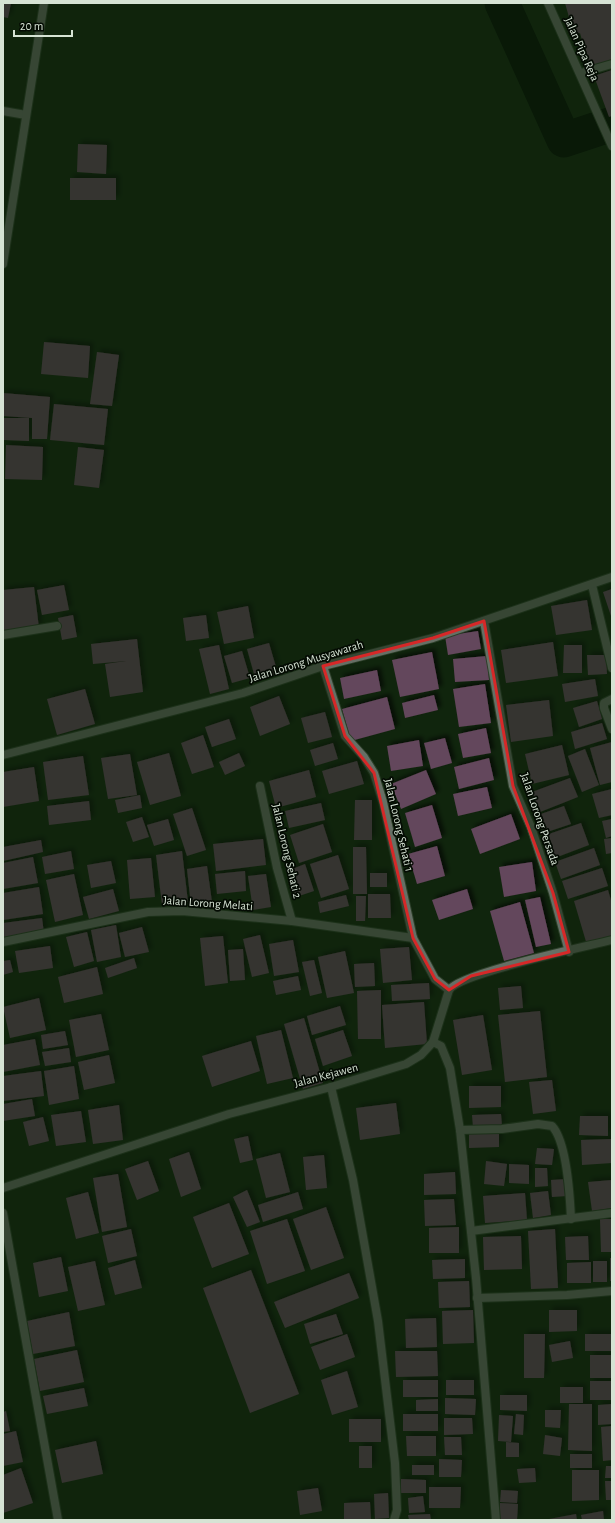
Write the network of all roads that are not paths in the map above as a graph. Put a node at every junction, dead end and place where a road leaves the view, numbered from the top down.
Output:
1 (44, 3) edge
2 (548, 3) edge
3 (612, 64) edge
4 (580, 73) junction
5 (3, 111) edge
6 (26, 116) junction
7 (612, 146) edge
8 (3, 264) edge
9 (612, 577) edge
10 (592, 585) junction
11 (484, 621) junction
12 (57, 626) dead end
13 (3, 634) edge
14 (323, 666) junction
15 (612, 668) edge
16 (612, 699) edge
17 (612, 730) edge
18 (3, 755) edge
19 (260, 786) dead end
20 (292, 921) junction
21 (413, 938) junction
22 (612, 940) edge
23 (3, 942) edge
24 (569, 952) junction
25 (449, 990) junction
26 (433, 1042) junction
27 (331, 1087) junction
28 (460, 1130) junction
29 (3, 1188) edge
30 (3, 1213) edge
31 (612, 1213) edge
32 (571, 1219) junction
33 (471, 1231) junction
34 (612, 1291) edge
35 (477, 1298) junction
36 (58, 1520) edge
37 (394, 1520) edge
38 (496, 1520) edge

1 - 6 street
2 - 4 street, Jalan Pipa Reja
3 - 4 street
4 - 7 street, Jalan Pipa Reja
5 - 6 street
6 - 8 street
9 - 10 street, Jalan Lorong Musyawarah
10 - 11 street, Jalan Lorong Musyawarah
10 - 15 street
11 - 14 street, Jalan Lorong Musyawarah
11 - 24 street, Jalan Lorong Persada
12 - 13 street
14 - 18 street, Jalan Lorong Musyawarah
14 - 21 street, Jalan Lorong Sehati 1
16 - 17 street
19 - 20 street, Jalan Lorong Sehati 2
20 - 21 street, Jalan Lorong Melati
20 - 23 street, Jalan Lorong Melati
21 - 25 street, Jalan Lorong Sehati 1
22 - 24 street
24 - 25 street
25 - 26 street, Jalan Kejawen
26 - 27 street, Jalan Kejawen
26 - 28 street
27 - 29 street, Jalan Kejawen
27 - 37 street
28 - 32 street
28 - 33 street
30 - 36 street
31 - 32 street
32 - 33 street
33 - 35 street
34 - 35 street
35 - 38 street

